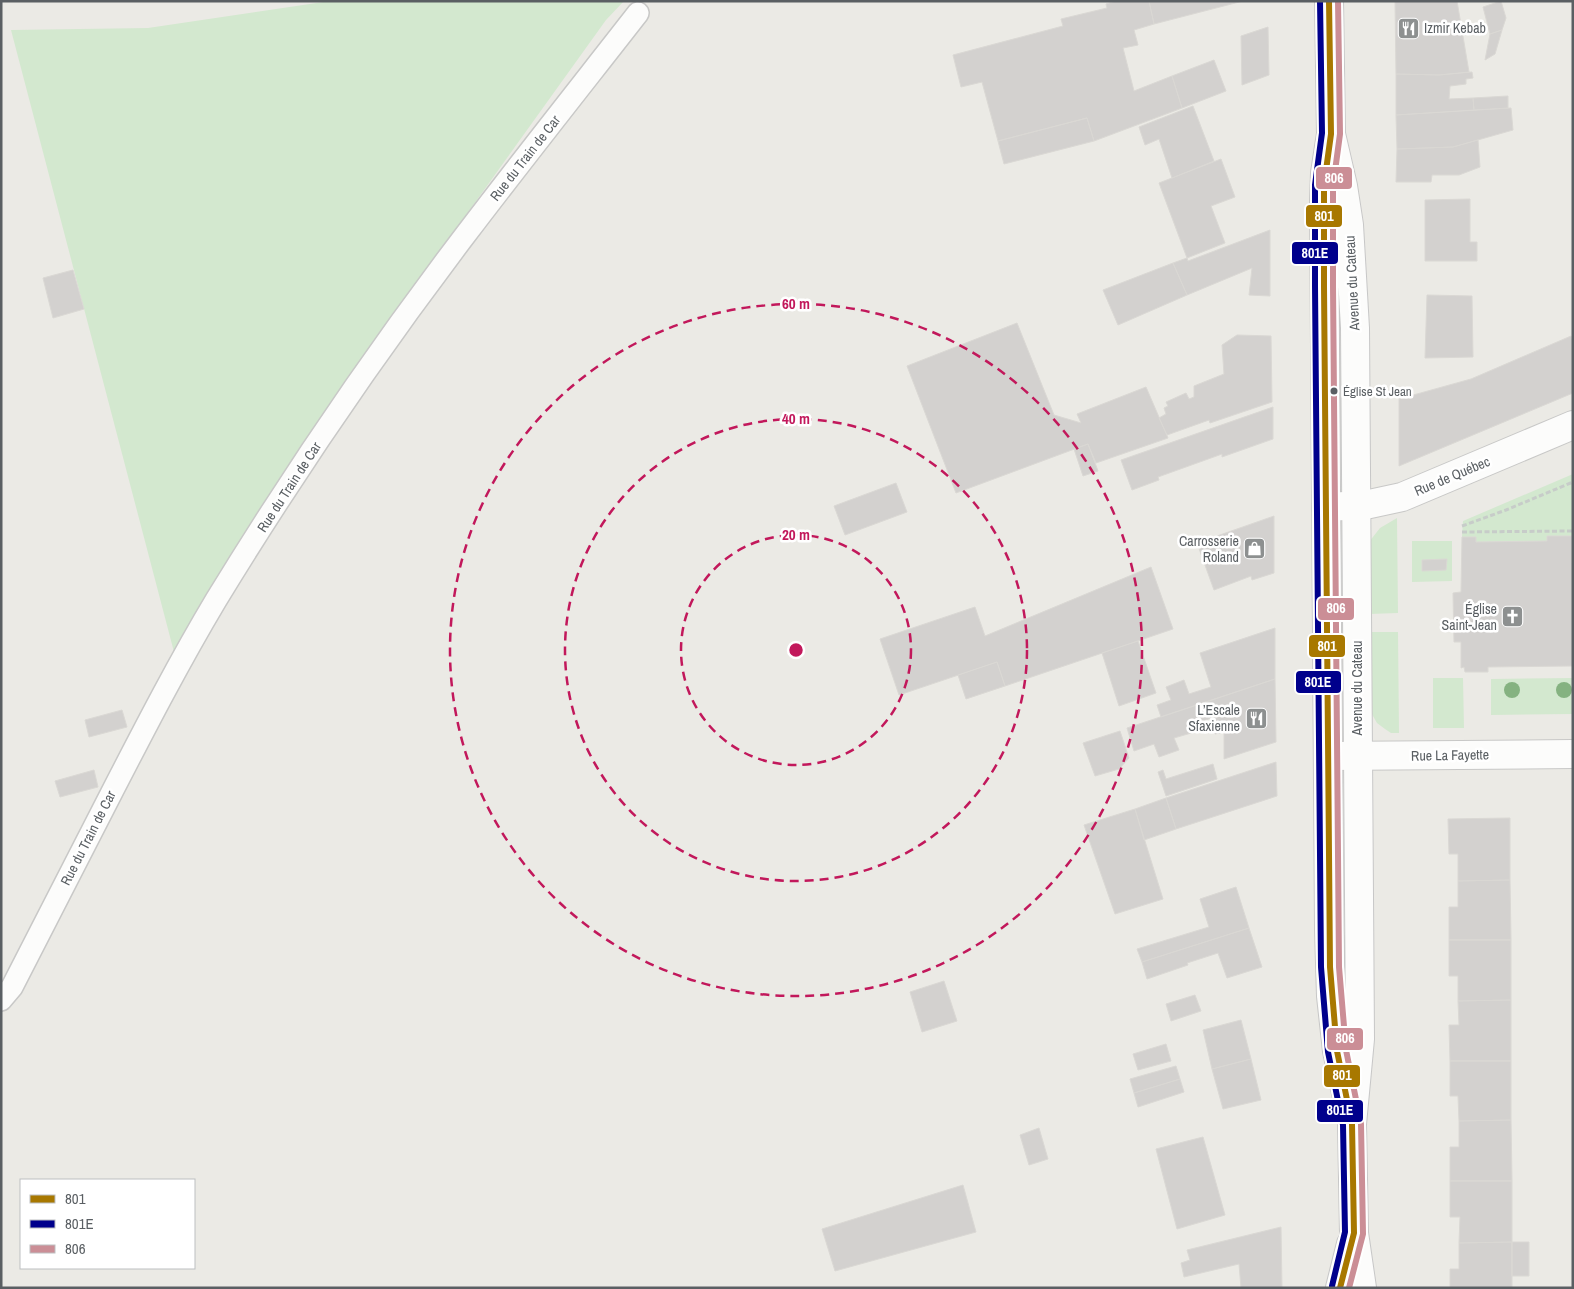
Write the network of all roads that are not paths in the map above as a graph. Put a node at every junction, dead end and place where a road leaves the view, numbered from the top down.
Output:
1 (1329, 1) edge
2 (638, 12) dead end
3 (1331, 134) junction
4 (1573, 425) edge
5 (1356, 506) junction
6 (1326, 507) junction
7 (1573, 754) edge
8 (1328, 756) junction
9 (1358, 756) junction
10 (1, 1000) edge
11 (1352, 1124) junction
12 (1354, 1233) junction
13 (1340, 1288) edge
14 (1362, 1288) edge

1 - 3 main road, Avenue du Cateau
2 - 10 lane, Rue du Train de Car
3 - 5 main road, Avenue du Cateau
3 - 6 main road, Avenue du Cateau
4 - 5 main road, Rue de Québec
5 - 6 main road, Rue de Québec
5 - 9 main road, Avenue du Cateau
6 - 8 main road, Avenue du Cateau
7 - 9 main road, Rue La Fayette
8 - 9 main road, Rue La Fayette
8 - 11 main road, Avenue du Cateau
9 - 11 main road, Avenue du Cateau
11 - 12 main road, Avenue du Cateau
12 - 13 main road, Avenue du Cateau
12 - 14 main road, Avenue du Cateau

